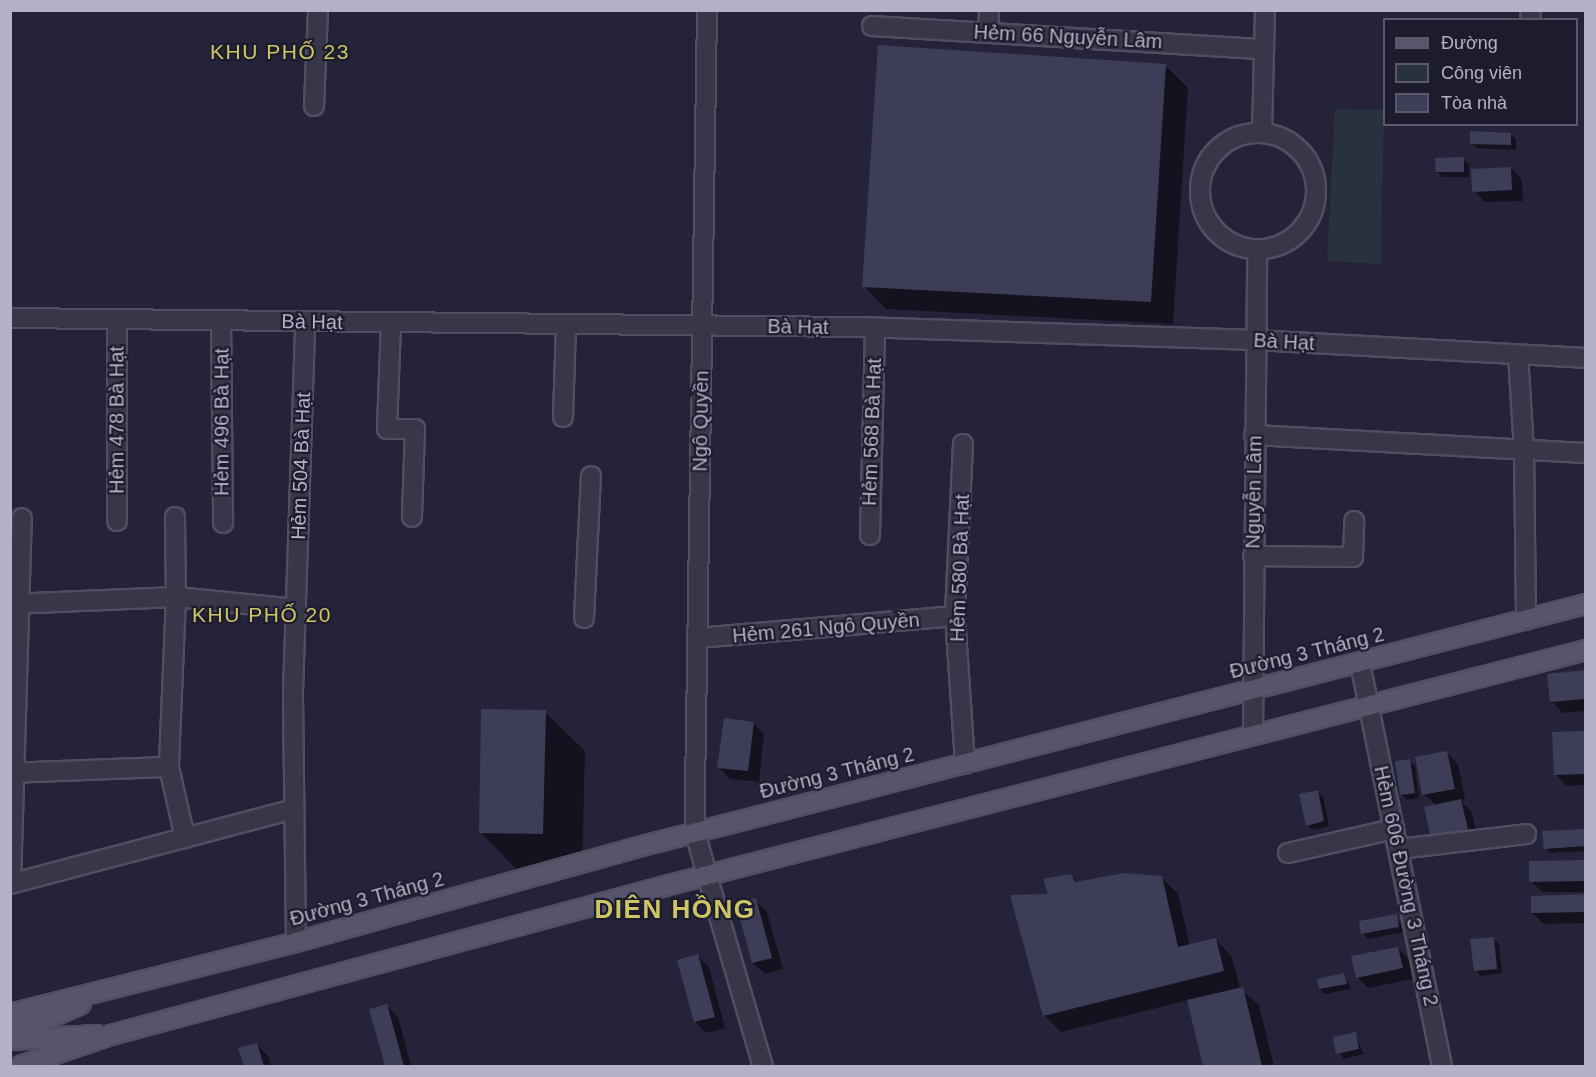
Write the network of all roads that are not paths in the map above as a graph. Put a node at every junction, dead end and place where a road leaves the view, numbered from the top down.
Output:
1 (318, 10) edge
2 (707, 10) edge
3 (989, 10) edge
4 (1265, 10) edge
5 (872, 26) dead end
6 (988, 32) junction
7 (1264, 49) junction
8 (314, 106) dead end
9 (1262, 133) junction
10 (1257, 249) junction
11 (10, 318) edge
12 (117, 320) junction
13 (221, 321) junction
14 (305, 322) junction
15 (391, 324) junction
16 (566, 325) junction
17 (702, 326) junction
18 (875, 328) junction
19 (1254, 340) junction
20 (1518, 355) junction
21 (1586, 358) edge
22 (563, 417) dead end
23 (1254, 435) junction
24 (963, 444) dead end
25 (1524, 452) junction
26 (1586, 453) edge
27 (591, 476) dead end
28 (175, 517) dead end
29 (412, 517) dead end
30 (22, 518) dead end
31 (117, 521) dead end
32 (1354, 521) dead end
33 (223, 523) dead end
34 (870, 535) dead end
35 (1253, 556) junction
36 (176, 597) junction
37 (15, 604) edge
38 (1586, 604) edge
39 (296, 609) junction
40 (955, 616) junction
41 (584, 618) dead end
42 (1526, 620) junction
43 (698, 638) junction
44 (1586, 650) edge
45 (1360, 663) junction
46 (1252, 690) junction
47 (1368, 706) junction
48 (1253, 735) junction
49 (965, 764) junction
50 (169, 767) junction
51 (12, 773) edge
52 (294, 809) junction
53 (1395, 829) junction
54 (695, 832) junction
55 (1526, 834) dead end
56 (185, 838) junction
57 (1399, 849) junction
58 (1288, 853) dead end
59 (706, 875) junction
60 (11, 883) edge
61 (296, 942) junction
62 (101, 993) junction
63 (10, 1014) edge
64 (10, 1035) edge
65 (111, 1035) junction
66 (10, 1040) edge
67 (31, 1065) edge
68 (763, 1066) edge
69 (1442, 1066) edge

1 - 8 street
2 - 17 street, Ngô Quyền
3 - 6 street
4 - 7 street
5 - 6 street, Hẻm 66 Nguyễn Lâm
6 - 7 street, Hẻm 66 Nguyễn Lâm
7 - 9 street
9 - 10 street
9 - 10 street
10 - 19 street, Nguyễn Lâm
11 - 12 street, Bà Hạt
12 - 13 street, Bà Hạt
12 - 31 street, Hẻm 478 Bà Hạt
13 - 14 street, Bà Hạt
13 - 33 street, Hẻm 496 Bà Hạt
14 - 15 street, Bà Hạt
14 - 39 street, Hẻm 504 Bà Hạt
15 - 16 street, Bà Hạt
15 - 29 street
16 - 17 street, Bà Hạt
16 - 22 street
17 - 18 street, Bà Hạt
17 - 43 street, Ngô Quyền
18 - 19 street, Bà Hạt
18 - 34 street, Hẻm 568 Bà Hạt
19 - 20 street, Bà Hạt
19 - 23 street, Nguyễn Lâm
20 - 21 street, Bà Hạt
20 - 25 street
23 - 25 street
23 - 35 street, Nguyễn Lâm
24 - 40 street, Hẻm 580 Bà Hạt
25 - 26 street
25 - 42 street
27 - 41 street
28 - 36 street
30 - 37 street
32 - 35 street
35 - 46 street, Nguyễn Lâm
36 - 37 street
36 - 39 street
36 - 50 street
37 - 51 street
38 - 42 main road, Đường 3 Tháng 2
39 - 52 street, Hẻm 504 Bà Hạt
40 - 43 street, Hẻm 261 Ngô Quyền
40 - 49 street, Hẻm 580 Bà Hạt
42 - 45 main road, Đường 3 Tháng 2
43 - 54 street, Ngô Quyền
44 - 47 main road
45 - 46 main road, Đường 3 Tháng 2
45 - 47 street, Hẻm 606 Đường 3 Tháng 2
46 - 48 street, Nguyễn Lâm
46 - 49 main road, Đường 3 Tháng 2
47 - 48 main road
47 - 53 street, Hẻm 606 Đường 3 Tháng 2
48 - 59 main road
49 - 54 main road, Đường 3 Tháng 2
50 - 51 street
50 - 56 street
51 - 60 street
52 - 56 street
52 - 61 street, Hẻm 504 Bà Hạt
53 - 57 street, Hẻm 606 Đường 3 Tháng 2
53 - 58 street
54 - 59 street, Ngô Quyền
54 - 61 main road, Đường 3 Tháng 2
55 - 57 street
56 - 60 street
57 - 69 street, Hẻm 606 Đường 3 Tháng 2
59 - 65 main road
59 - 68 street, Ngô Quyền
61 - 62 main road, Đường 3 Tháng 2
62 - 63 main road, Đường 3 Tháng 2
62 - 64 main road, Đường 3 Tháng 2
65 - 66 main road
65 - 67 main road

